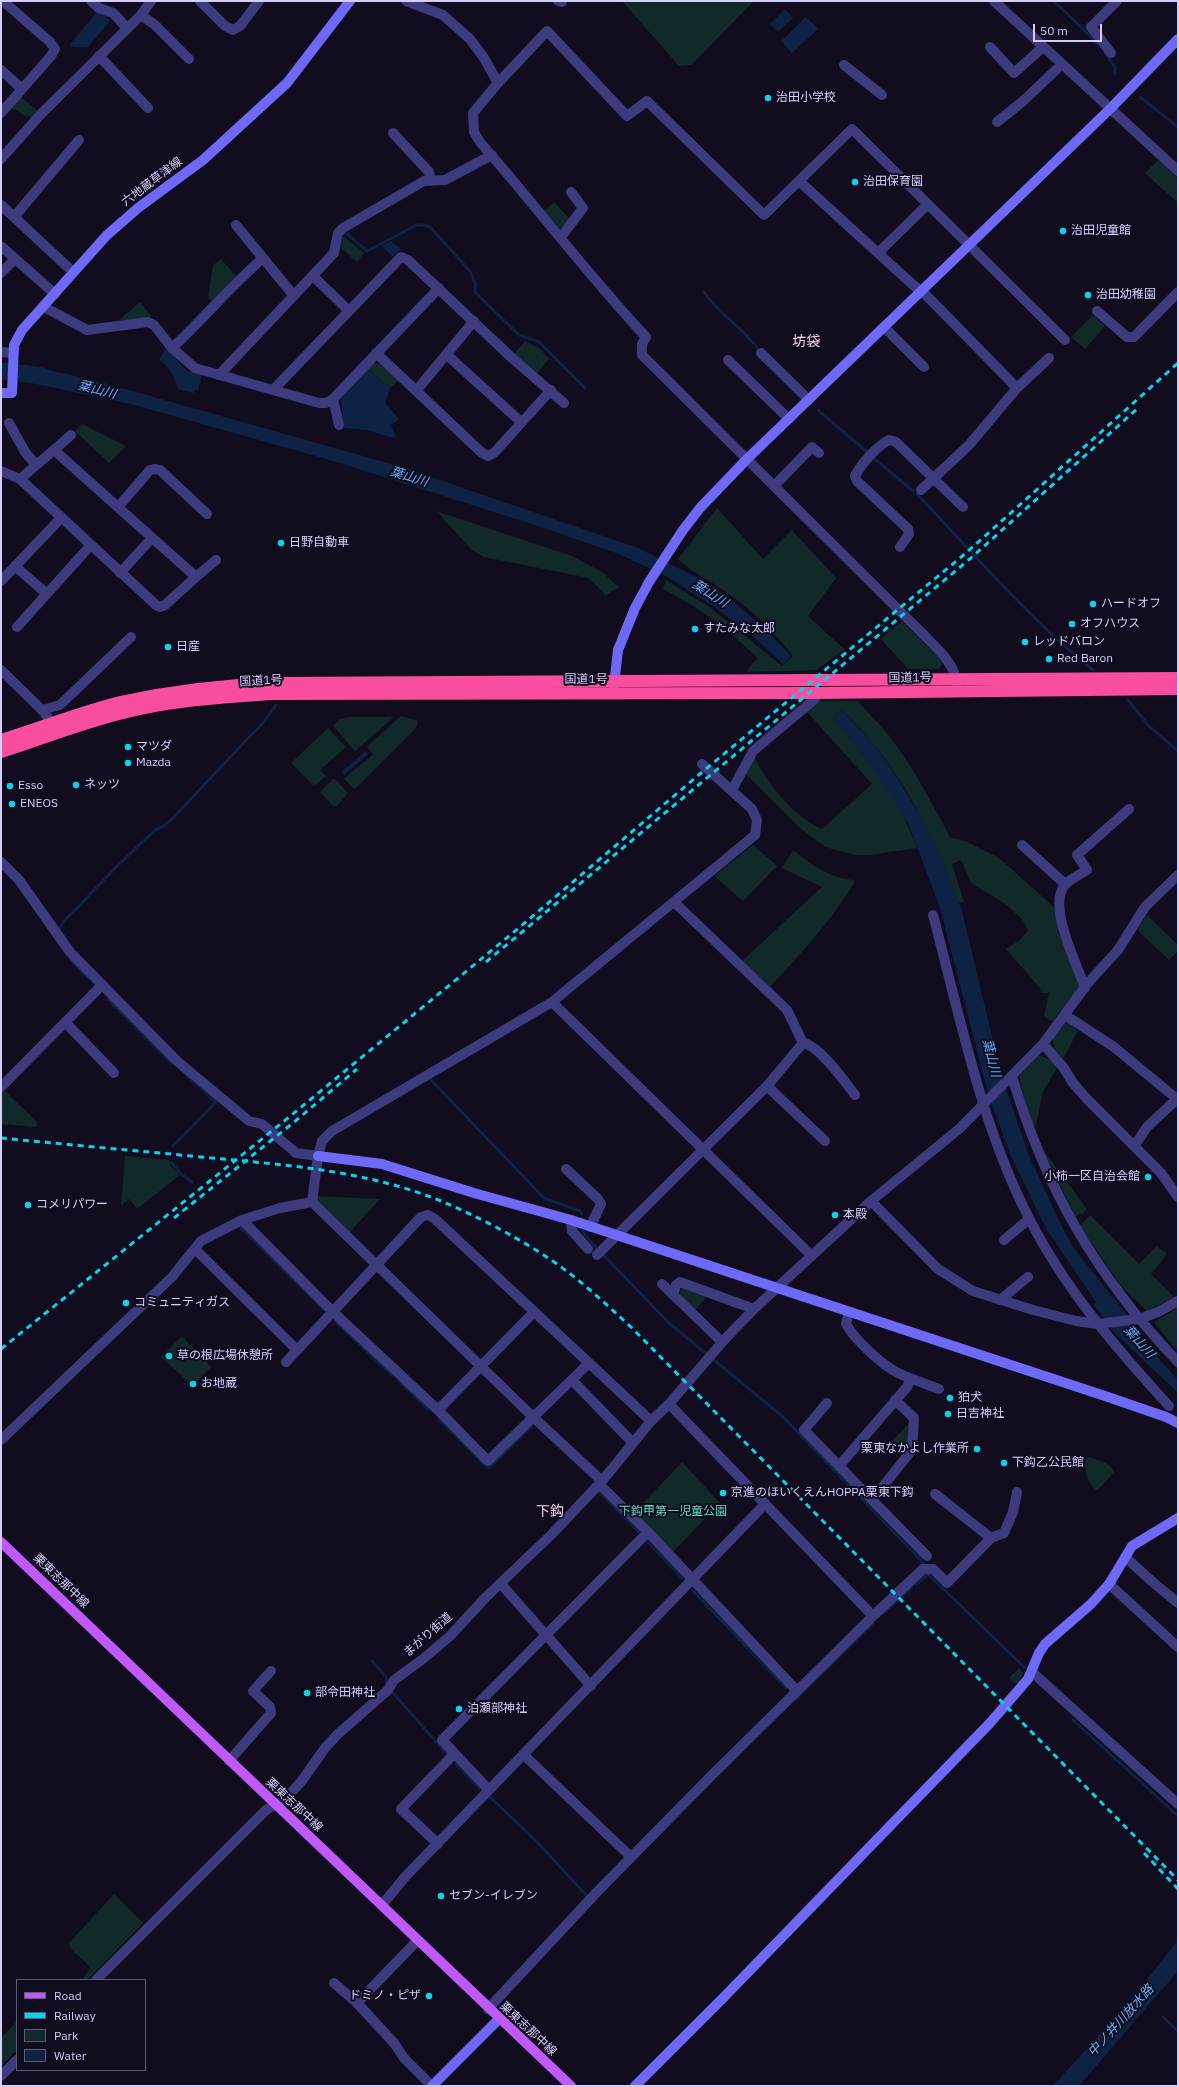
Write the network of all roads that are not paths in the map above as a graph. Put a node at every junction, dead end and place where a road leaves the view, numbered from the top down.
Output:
1 (3, 1) edge
2 (91, 1) edge
3 (151, 1) edge
4 (200, 1) edge
5 (259, 1) edge
6 (350, 1) edge
7 (406, 1) edge
8 (994, 1) edge
9 (1117, 1) edge
10 (141, 15) junction
11 (127, 28) junction
12 (1178, 39) edge
13 (990, 47) dead end
14 (1043, 47) junction
15 (1110, 53) dead end
16 (99, 56) junction
17 (189, 59) dead end
18 (1062, 64) junction
19 (844, 65) dead end
20 (1, 70) edge
21 (498, 83) junction
22 (22, 89) junction
23 (882, 95) dead end
24 (148, 108) dead end
25 (1111, 108) junction
26 (1, 113) edge
27 (996, 122) dead end
28 (393, 133) dead end
29 (79, 140) dead end
30 (492, 155) junction
31 (1, 159) edge
32 (1178, 171) edge
33 (430, 180) junction
34 (799, 181) junction
35 (571, 192) dead end
36 (928, 204) junction
37 (1, 205) edge
38 (14, 217) junction
39 (236, 226) dead end
40 (561, 237) junction
41 (968, 245) junction
42 (2, 247) edge
43 (878, 253) junction
44 (263, 258) junction
45 (12, 262) dead end
46 (73, 272) junction
47 (1, 273) edge
48 (313, 276) junction
49 (439, 288) junction
50 (921, 291) junction
51 (1178, 292) edge
52 (54, 294) junction
53 (294, 296) junction
54 (44, 307) junction
55 (348, 310) junction
56 (1097, 311) dead end
57 (474, 321) junction
58 (884, 327) junction
59 (1065, 340) dead end
60 (172, 348) junction
61 (1, 352) edge
62 (376, 353) junction
63 (761, 353) dead end
64 (447, 355) junction
65 (12, 357) junction
66 (1049, 358) dead end
67 (728, 360) dead end
68 (924, 367) dead end
69 (219, 375) junction
70 (1017, 388) junction
71 (273, 390) junction
72 (551, 390) junction
73 (416, 391) junction
74 (1, 393) edge
75 (333, 399) junction
76 (810, 400) junction
77 (564, 403) dead end
78 (789, 419) junction
79 (521, 422) junction
80 (9, 423) dead end
81 (339, 425) dead end
82 (71, 435) dead end
83 (54, 450) junction
84 (819, 453) dead end
85 (747, 459) junction
86 (36, 465) junction
87 (1, 471) edge
88 (933, 478) junction
89 (20, 479) junction
90 (774, 486) junction
91 (921, 490) dead end
92 (118, 507) junction
93 (963, 507) dead end
94 (207, 514) dead end
95 (61, 518) junction
96 (152, 538) junction
97 (90, 546) junction
98 (900, 547) dead end
99 (216, 560) dead end
100 (14, 566) junction
101 (120, 573) junction
102 (196, 577) junction
103 (1, 581) edge
104 (47, 594) junction
105 (17, 627) dead end
106 (131, 637) dead end
107 (1, 670) edge
108 (957, 678) junction
109 (1178, 678) edge
110 (613, 688) junction
111 (1178, 689) edge
112 (958, 691) junction
113 (816, 693) junction
114 (42, 710) junction
115 (52, 724) junction
116 (61, 733) junction
117 (1, 740) edge
118 (1, 752) edge
119 (702, 764) dead end
120 (735, 786) junction
121 (1129, 808) dead end
122 (1022, 845) dead end
123 (1, 862) edge
124 (1178, 875) edge
125 (1065, 884) junction
126 (674, 902) junction
127 (933, 915) dead end
128 (102, 985) junction
129 (1085, 988) junction
130 (552, 1002) junction
131 (1065, 1015) junction
132 (65, 1022) junction
133 (803, 1043) junction
134 (1043, 1044) junction
135 (114, 1073) dead end
136 (1011, 1078) junction
137 (767, 1086) junction
138 (1, 1087) edge
139 (855, 1095) dead end
140 (1178, 1098) edge
141 (985, 1105) junction
142 (825, 1141) dead end
143 (1135, 1145) junction
144 (703, 1149) junction
145 (318, 1156) junction
146 (566, 1169) dead end
147 (1178, 1197) edge
148 (871, 1201) junction
149 (312, 1202) junction
150 (1029, 1219) junction
151 (242, 1220) junction
152 (572, 1220) junction
153 (590, 1227) junction
154 (617, 1236) junction
155 (1004, 1240) dead end
156 (195, 1249) junction
157 (588, 1249) dead end
158 (599, 1252) dead end
159 (812, 1256) junction
160 (376, 1265) junction
161 (1028, 1277) dead end
162 (662, 1284) dead end
163 (778, 1288) junction
164 (673, 1295) junction
165 (1000, 1300) junction
166 (1178, 1301) edge
167 (754, 1309) junction
168 (332, 1311) junction
169 (534, 1312) junction
170 (849, 1312) junction
171 (1139, 1319) junction
172 (1098, 1324) junction
173 (722, 1342) junction
174 (296, 1349) junction
175 (286, 1362) dead end
176 (1178, 1362) edge
177 (589, 1363) junction
178 (480, 1366) junction
179 (911, 1379) junction
180 (572, 1380) junction
181 (939, 1389) dead end
182 (895, 1400) junction
183 (827, 1403) dead end
184 (668, 1404) junction
185 (1169, 1406) dead end
186 (438, 1410) junction
187 (534, 1418) junction
188 (650, 1421) junction
189 (1178, 1424) edge
190 (1, 1440) edge
191 (633, 1443) junction
192 (839, 1466) junction
193 (600, 1482) junction
194 (1017, 1492) dead end
195 (935, 1494) dead end
196 (872, 1500) junction
197 (765, 1504) junction
198 (1178, 1518) edge
199 (648, 1532) junction
200 (991, 1538) junction
201 (1, 1542) edge
202 (927, 1556) dead end
203 (1125, 1557) junction
204 (692, 1580) junction
205 (501, 1584) junction
206 (1109, 1584) junction
207 (1178, 1603) edge
208 (873, 1616) junction
209 (547, 1636) junction
210 (1178, 1647) edge
211 (271, 1671) dead end
212 (1032, 1672) junction
213 (591, 1686) junction
214 (797, 1691) junction
215 (454, 1754) junction
216 (524, 1755) junction
217 (229, 1761) junction
218 (489, 1790) junction
219 (1178, 1804) edge
220 (275, 1805) junction
221 (438, 1844) junction
222 (631, 1857) junction
223 (382, 1905) junction
224 (417, 1941) junction
225 (97, 1979) edge
226 (334, 1983) dead end
227 (357, 2002) junction
228 (488, 2009) junction
229 (499, 2019) junction
230 (16, 2061) edge
231 (1, 2076) edge
232 (432, 2086) edge
233 (571, 2086) edge
234 (635, 2086) edge

1 - 22 street
2 - 11 street
3 - 10 street
4 - 5 street
6 - 46 street, 六地蔵草津線
7 - 21 street
8 - 14 street
9 - 15 street
10 - 11 street
10 - 17 street
11 - 16 street
12 - 25 street
13 - 14 street
14 - 18 street
16 - 24 street
16 - 31 street
18 - 25 street
18 - 27 street
19 - 23 street
20 - 22 street
21 - 30 street
21 - 34 street
22 - 26 street
25 - 32 street
25 - 41 street
28 - 33 street
29 - 38 street
30 - 33 street
30 - 40 street
33 - 48 street
34 - 36 street
34 - 43 street
35 - 40 street
36 - 41 street
36 - 43 street
37 - 38 street
38 - 46 street
39 - 44 street
40 - 85 street
41 - 50 street
41 - 59 street
42 - 52 street
43 - 50 street
44 - 53 street
44 - 60 street
45 - 47 street
46 - 52 street, 六地蔵草津線
48 - 53 street
48 - 55 street
49 - 55 street
49 - 57 street
49 - 62 street
50 - 58 street
50 - 70 street
51 - 56 street
52 - 54 street, 六地蔵草津線
53 - 69 street
54 - 60 street
54 - 65 street, 六地蔵草津線
55 - 71 street
57 - 64 street
57 - 72 street
58 - 68 street
58 - 76 street
60 - 69 street
61 - 65 street
62 - 73 street
62 - 75 street
63 - 76 street
64 - 73 street
64 - 79 street
65 - 74 street, 六地蔵草津線
66 - 70 street
67 - 78 street
69 - 71 street
70 - 88 street
71 - 75 street
72 - 77 street
72 - 79 street
73 - 79 street
75 - 81 street
76 - 78 street
78 - 85 street
80 - 86 street
82 - 83 street
83 - 86 street
83 - 92 street
84 - 90 street
85 - 90 street
85 - 110 street
86 - 89 street
87 - 89 street
88 - 91 street
88 - 93 street
88 - 98 street
89 - 95 street
90 - 108 street
92 - 94 street
92 - 96 street
95 - 97 street
95 - 100 street
96 - 101 street
96 - 102 street
97 - 101 street
97 - 104 street
99 - 102 street
100 - 103 street
100 - 104 street
101 - 102 street
104 - 105 street
106 - 114 street
107 - 114 street
108 - 109 highway, 国道1号
108 - 110 highway, 国道1号
108 - 112 street
110 - 113 highway, 国道1号
110 - 115 highway, 国道1号
110 - 116 highway, 国道1号
111 - 112 highway, 国道1号
112 - 113 highway, 国道1号
113 - 120 street
114 - 115 street
115 - 116 street
115 - 117 highway, 国道1号
116 - 118 highway, 国道1号
119 - 120 street
120 - 126 street
121 - 125 street
122 - 125 street
123 - 128 street
124 - 129 street, まがり街道
125 - 129 street
126 - 130 street
126 - 133 street
127 - 141 street
128 - 132 street
128 - 145 street
129 - 131 street, まがり街道
130 - 144 street
130 - 145 street
131 - 134 street, まがり街道
131 - 140 street
132 - 135 street
132 - 138 street
133 - 137 street
133 - 139 street
134 - 136 street, まがり街道
134 - 143 street
136 - 141 street, まがり街道
136 - 171 street
137 - 142 street
137 - 144 street
140 - 143 street
141 - 148 street, まがり街道
141 - 150 street
143 - 147 street
144 - 154 street
144 - 159 street
145 - 149 street
145 - 152 street
146 - 153 street
148 - 159 street, まがり街道
148 - 165 street
149 - 151 street
149 - 160 street
150 - 155 street
150 - 172 street
151 - 156 street
151 - 168 street
152 - 153 street
152 - 157 street
153 - 154 street
154 - 158 street
154 - 163 street
156 - 174 street
156 - 190 street
159 - 163 street, まがり街道
160 - 168 street
160 - 169 street
160 - 178 street
161 - 165 street
162 - 164 street
163 - 167 street, まがり街道
163 - 170 street
164 - 167 street
164 - 173 street
165 - 172 street
166 - 171 street
167 - 173 street, まがり街道
168 - 174 street
168 - 186 street
169 - 177 street
169 - 178 street
170 - 179 street
170 - 189 street
171 - 172 street
171 - 176 street
172 - 185 street
173 - 184 street, まがり街道
174 - 175 street
177 - 180 street
177 - 188 street
178 - 186 street
178 - 187 street
179 - 181 street
179 - 182 street
180 - 187 street
180 - 191 street
182 - 192 street
182 - 196 street
183 - 192 street
184 - 188 street, まがり街道
184 - 197 street
186 - 187 street
187 - 193 street
188 - 191 street, まがり街道
191 - 193 street, まがり街道
192 - 196 street
193 - 199 street
193 - 205 street, まがり街道
194 - 200 street
195 - 200 street
196 - 202 street
197 - 204 street
197 - 208 street
198 - 203 street
199 - 204 street
199 - 209 street
200 - 208 street
201 - 217 main road, 栗東志那中線
203 - 206 street
203 - 207 street
204 - 213 street
204 - 214 street
205 - 209 street
205 - 220 street, まがり街道
206 - 210 street
206 - 212 street
208 - 214 street
209 - 213 street
209 - 215 street
211 - 217 street
212 - 219 street
212 - 234 street
213 - 216 street
214 - 222 street
215 - 218 street
215 - 221 street
216 - 218 street
216 - 222 street
217 - 220 main road, 栗東志那中線
218 - 221 street
220 - 223 main road, 栗東志那中線
220 - 225 street, まがり街道
221 - 223 street
222 - 228 street
223 - 224 main road, 栗東志那中線
224 - 227 street
224 - 228 main road, 栗東志那中線
226 - 227 street
227 - 232 street
228 - 229 main road, 栗東志那中線
229 - 232 street
229 - 233 main road, 栗東志那中線
230 - 231 street

